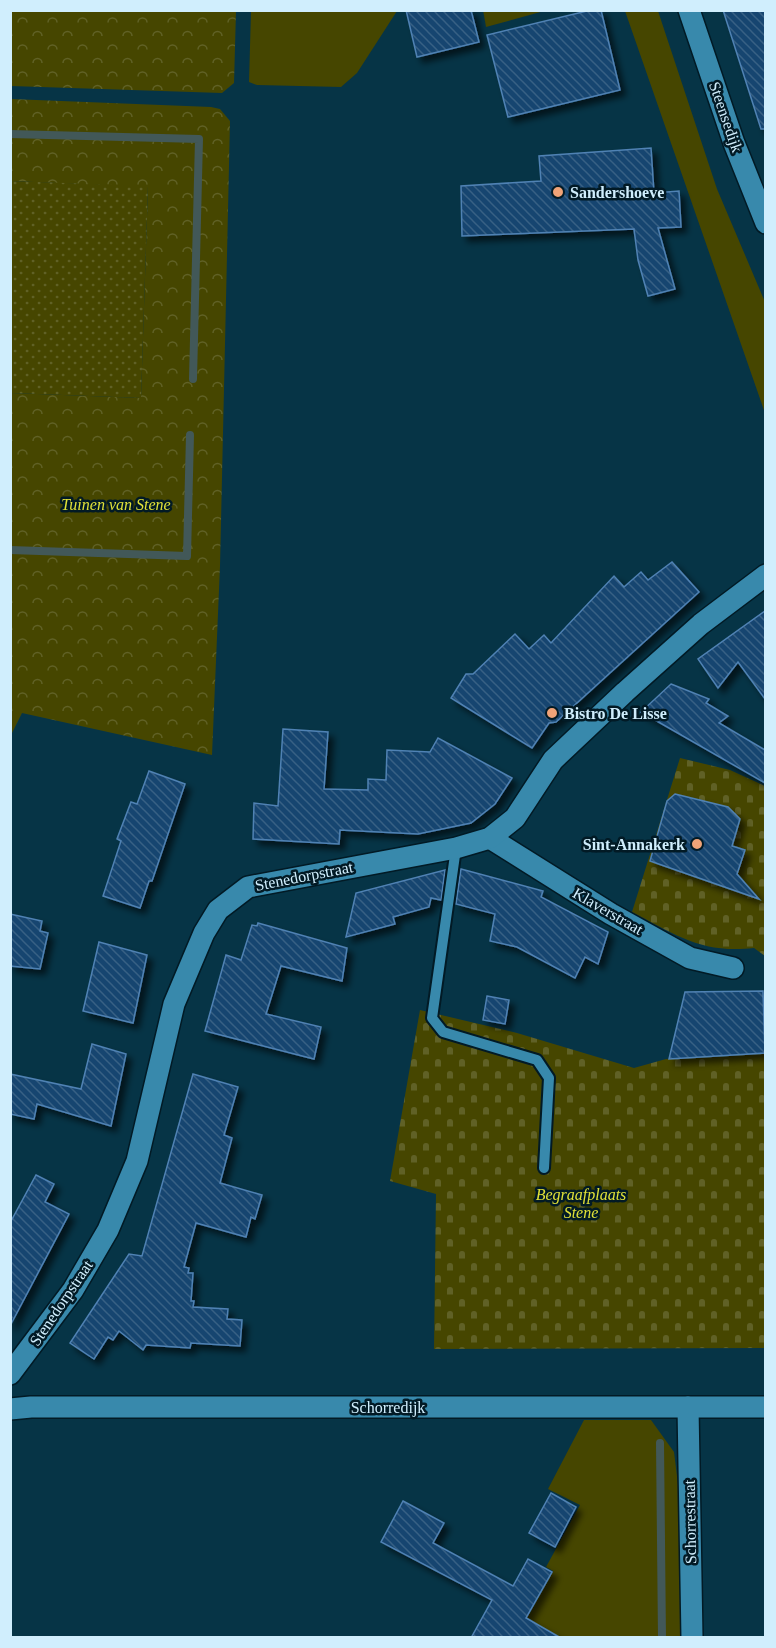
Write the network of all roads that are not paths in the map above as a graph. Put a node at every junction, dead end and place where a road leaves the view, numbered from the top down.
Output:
1 (689, 10) edge
2 (765, 223) edge
3 (765, 575) edge
4 (490, 838) junction
5 (456, 848) junction
6 (734, 968) dead end
7 (544, 1168) dead end
8 (14, 1364) edge
9 (688, 1407) junction
10 (765, 1407) edge
11 (10, 1409) edge
12 (692, 1638) edge

1 - 2 street, Steensedijk
3 - 4 street, Stenedorpstraat
4 - 5 street, Stenedorpstraat
4 - 6 street, Klaverstraat
5 - 7 lane
5 - 8 street, Stenedorpstraat
9 - 10 street, Schorredijk
9 - 11 street, Schorredijk
9 - 12 street, Schorrestraat

